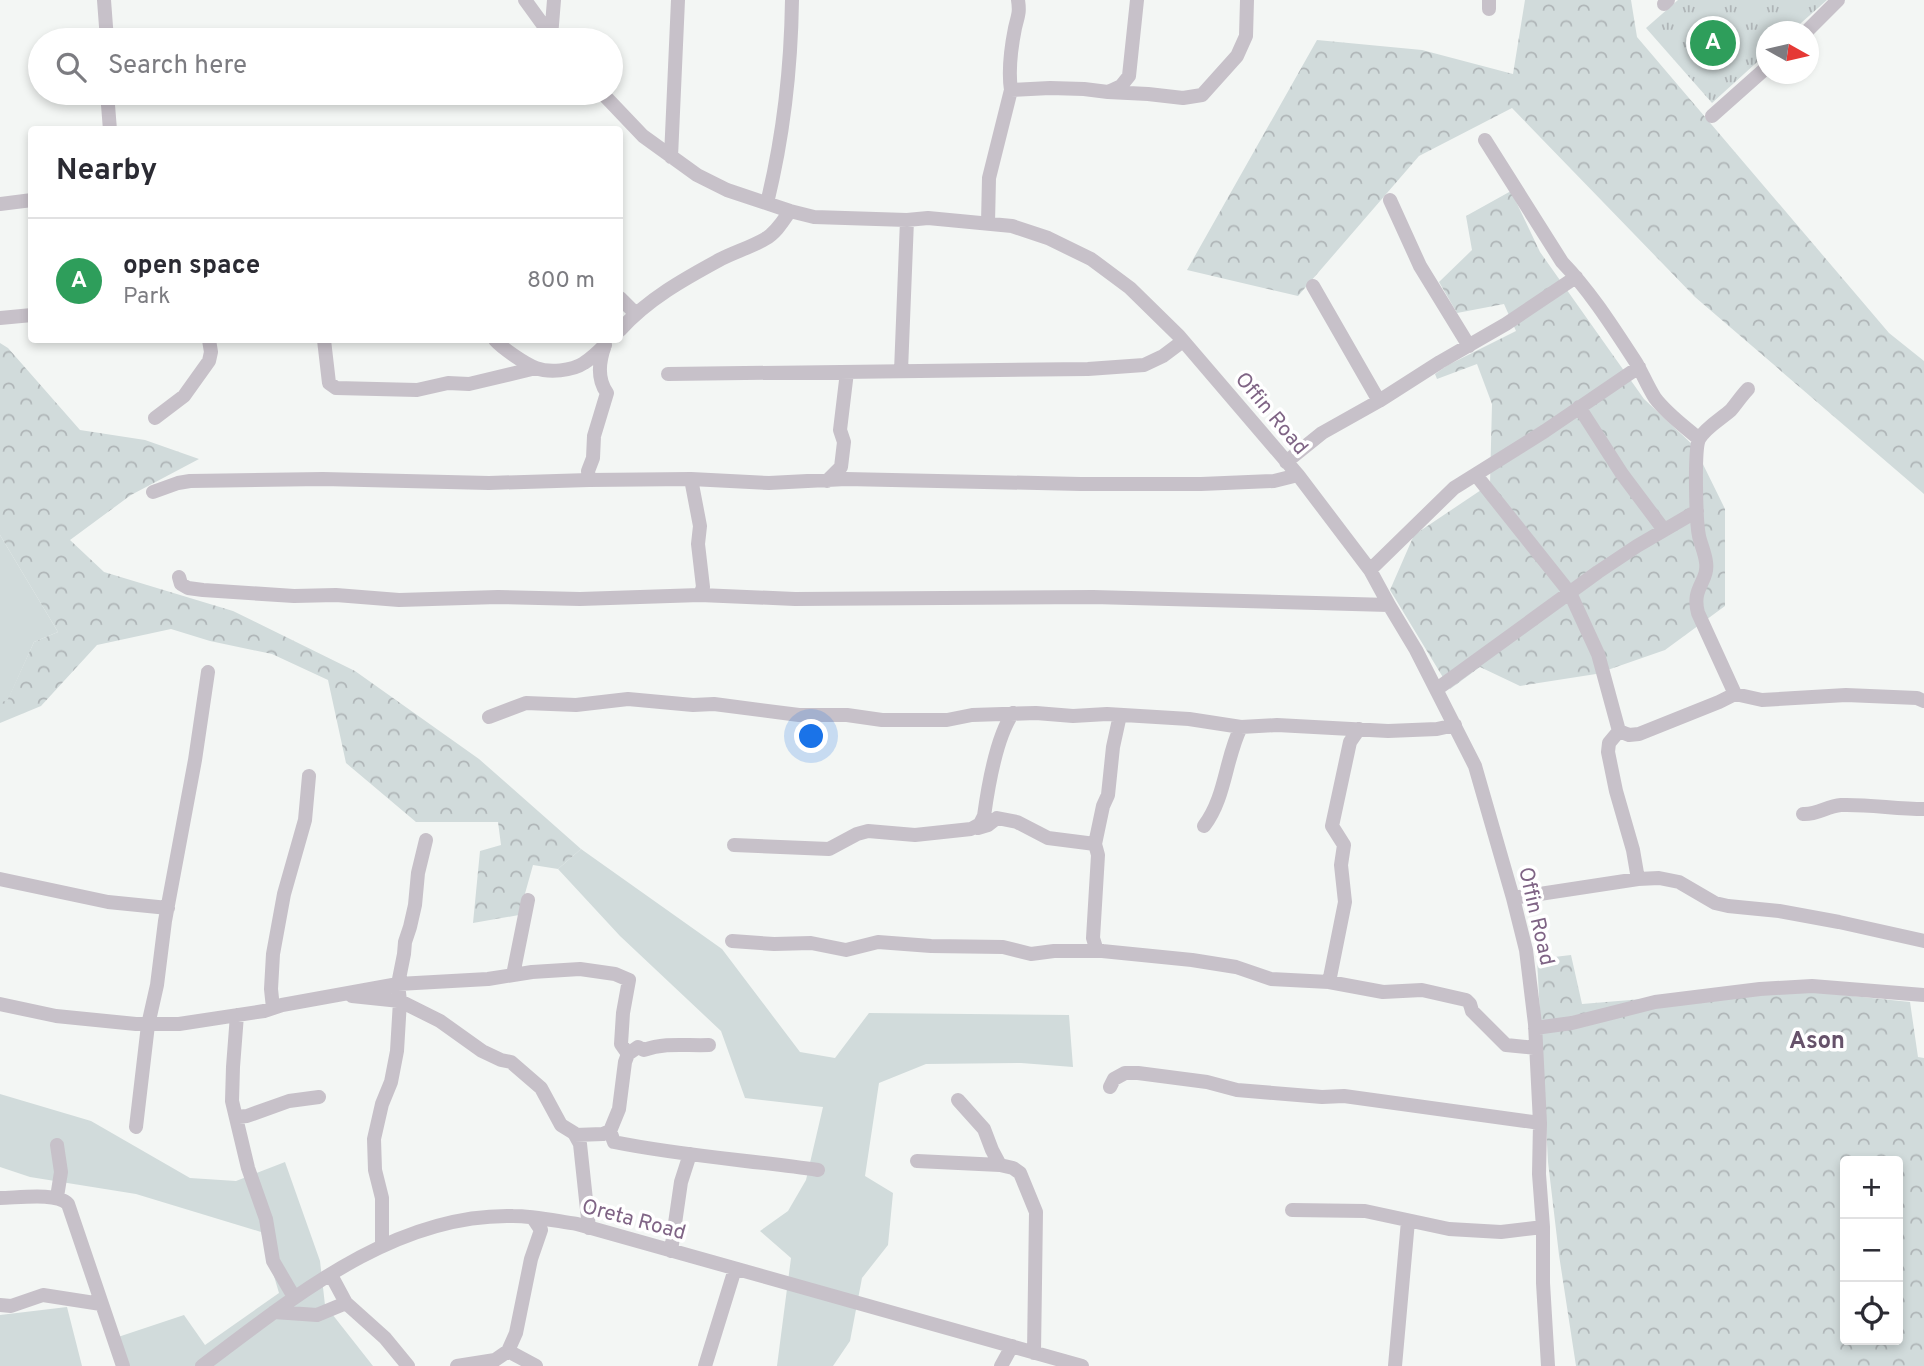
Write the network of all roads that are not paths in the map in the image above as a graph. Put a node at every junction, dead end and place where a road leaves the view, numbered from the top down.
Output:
1 (104, 0) edge
2 (525, 0) edge
3 (554, 0) edge
4 (678, 0) edge
5 (792, 0) edge
6 (1018, 0) edge
7 (1138, 0) edge
8 (1247, 0) edge
9 (1838, 0) edge
10 (1817, 21) edge
11 (106, 28) edge
12 (545, 28) edge
13 (553, 28) edge
14 (1756, 77) edge
15 (1011, 90) junction
16 (1108, 93) junction
17 (109, 105) edge
18 (613, 105) edge
19 (1712, 116) dead end
20 (109, 126) edge
21 (1485, 140) dead end
22 (671, 157) junction
23 (28, 200) edge
24 (1390, 200) dead end
25 (767, 203) junction
26 (0, 204) edge
27 (790, 211) junction
28 (906, 220) junction
29 (989, 223) junction
30 (1576, 277) junction
31 (1313, 286) dead end
32 (623, 301) edge
33 (635, 313) junction
34 (28, 315) edge
35 (0, 318) edge
36 (623, 327) edge
37 (1183, 341) junction
38 (210, 343) edge
39 (324, 343) edge
40 (498, 343) edge
41 (607, 343) edge
42 (608, 343) edge
43 (1469, 346) junction
44 (1639, 367) junction
45 (536, 368) junction
46 (901, 371) junction
47 (847, 372) junction
48 (668, 374) dead end
49 (1748, 389) dead end
50 (1379, 401) junction
51 (1579, 407) junction
52 (155, 418) dead end
53 (1699, 439) junction
54 (1286, 462) junction
55 (1298, 475) junction
56 (1476, 475) junction
57 (691, 479) junction
58 (589, 480) junction
59 (827, 481) junction
60 (153, 492) dead end
61 (1697, 511) junction
62 (1664, 530) junction
63 (1370, 570) junction
64 (179, 577) dead end
65 (1570, 593) junction
66 (700, 595) junction
67 (1389, 606) junction
68 (208, 672) dead end
69 (1437, 689) junction
70 (1735, 694) junction
71 (1924, 701) edge
72 (1013, 713) junction
73 (1120, 715) junction
74 (489, 717) dead end
75 (1455, 725) junction
76 (1241, 727) junction
77 (1359, 729) junction
78 (1619, 731) junction
79 (309, 776) dead end
80 (1924, 809) edge
81 (1803, 814) dead end
82 (1204, 826) dead end
83 (973, 829) junction
84 (426, 840) dead end
85 (1095, 844) junction
86 (734, 845) dead end
87 (0, 879) edge
88 (1638, 879) junction
89 (1513, 898) junction
90 (528, 900) dead end
91 (168, 908) junction
92 (732, 941) dead end
93 (1924, 941) edge
94 (1102, 951) junction
95 (513, 975) junction
96 (1329, 982) junction
97 (398, 984) junction
98 (340, 994) junction
99 (1924, 995) edge
100 (400, 1001) junction
101 (0, 1004) edge
102 (272, 1008) junction
103 (237, 1015) junction
104 (148, 1025) junction
105 (1535, 1028) junction
106 (709, 1045) dead end
107 (1536, 1048) junction
108 (628, 1054) junction
109 (1110, 1087) dead end
110 (319, 1097) dead end
111 (958, 1100) dead end
112 (236, 1117) junction
113 (1540, 1123) junction
114 (136, 1127) dead end
115 (610, 1132) junction
116 (575, 1135) junction
117 (57, 1145) dead end
118 (691, 1154) junction
119 (917, 1161) dead end
120 (1000, 1165) junction
121 (818, 1170) dead end
122 (57, 1197) junction
123 (0, 1198) edge
124 (1292, 1210) dead end
125 (533, 1218) junction
126 (1408, 1221) junction
127 (1543, 1227) junction
128 (589, 1228) junction
129 (382, 1246) junction
130 (671, 1251) junction
131 (735, 1269) junction
132 (331, 1275) junction
133 (294, 1297) junction
134 (346, 1303) junction
135 (101, 1304) junction
136 (0, 1305) edge
137 (274, 1312) junction
138 (1012, 1346) junction
139 (508, 1350) junction
140 (1034, 1353) junction
141 (123, 1366) edge
142 (202, 1366) edge
143 (408, 1366) edge
144 (457, 1366) edge
145 (536, 1366) edge
146 (705, 1366) edge
147 (1001, 1366) edge
148 (1082, 1366) edge
149 (1395, 1366) edge
150 (1548, 1366) edge

1 - 11 street
2 - 12 street
3 - 13 street
4 - 22 street
5 - 25 street
6 - 15 street
7 - 16 street
8 - 16 street
9 - 10 street
14 - 19 street
15 - 16 street
15 - 29 street
17 - 20 street
18 - 22 street, Offin Road
21 - 30 street
22 - 25 street, Offin Road
23 - 26 street
24 - 43 street
25 - 27 street, Offin Road
27 - 28 street, Offin Road
27 - 33 street
28 - 29 street, Offin Road
28 - 46 street
29 - 37 street, Offin Road
30 - 43 street
30 - 44 street
31 - 50 street
32 - 33 street
33 - 36 street
34 - 35 street
37 - 46 street
37 - 54 street, Offin Road
38 - 52 street
39 - 45 street
40 - 45 street
41 - 45 street
42 - 58 street
43 - 50 street
44 - 51 street
44 - 53 street
46 - 47 street
47 - 48 street
47 - 59 street
49 - 53 street
50 - 54 street
51 - 56 street
51 - 62 street
53 - 61 street
54 - 55 street, Offin Road
55 - 59 street
55 - 63 street, Offin Road
56 - 63 street
56 - 65 street
57 - 58 street
57 - 59 street
57 - 66 street
58 - 60 street
61 - 62 street
61 - 70 street
62 - 65 street
63 - 67 street, Offin Road
64 - 66 street
65 - 69 street
65 - 78 street
66 - 67 street
67 - 69 street, Offin Road
68 - 91 street
69 - 75 street, Offin Road
70 - 71 street
70 - 78 street
72 - 73 street
72 - 74 street
72 - 83 street
73 - 76 street
73 - 85 street
75 - 77 street
75 - 89 street, Offin Road
76 - 77 street
76 - 82 street
77 - 96 street
78 - 88 street
79 - 102 street
80 - 81 street
83 - 85 street
83 - 86 street
84 - 97 street
85 - 94 street
87 - 91 street
88 - 89 street
88 - 93 street
89 - 105 street, Offin Road
90 - 95 street
91 - 104 street
92 - 94 street
94 - 96 street
95 - 97 street
95 - 108 street
96 - 107 street
97 - 98 street
97 - 100 street
98 - 100 street
98 - 102 street
99 - 105 street
100 - 116 street
100 - 129 street
101 - 104 street
102 - 103 street
103 - 104 street
103 - 112 street
104 - 114 street
105 - 107 street, Offin Road
106 - 108 street
107 - 113 street, Offin Road
108 - 115 street
109 - 113 street
110 - 112 street
111 - 120 street
112 - 133 street
113 - 127 street, Offin Road
115 - 116 street
115 - 118 street
116 - 128 street
117 - 122 street
118 - 121 street
118 - 130 street
119 - 120 street
120 - 140 street
122 - 123 street
122 - 135 street
124 - 126 street
125 - 128 street, Oreta Road
125 - 129 street, Oreta Road
125 - 139 street
126 - 127 street
126 - 149 street
127 - 150 street, Offin Road
128 - 130 street, Oreta Road
129 - 132 street, Oreta Road
130 - 131 street, Oreta Road
131 - 138 street, Oreta Road
131 - 146 street
132 - 133 street, Oreta Road
132 - 134 street
133 - 137 street, Oreta Road
134 - 137 street
134 - 143 street
135 - 136 street
135 - 141 street
137 - 142 street, Oreta Road
138 - 140 street, Oreta Road
138 - 147 street
139 - 144 street
139 - 145 street
140 - 148 street, Oreta Road

